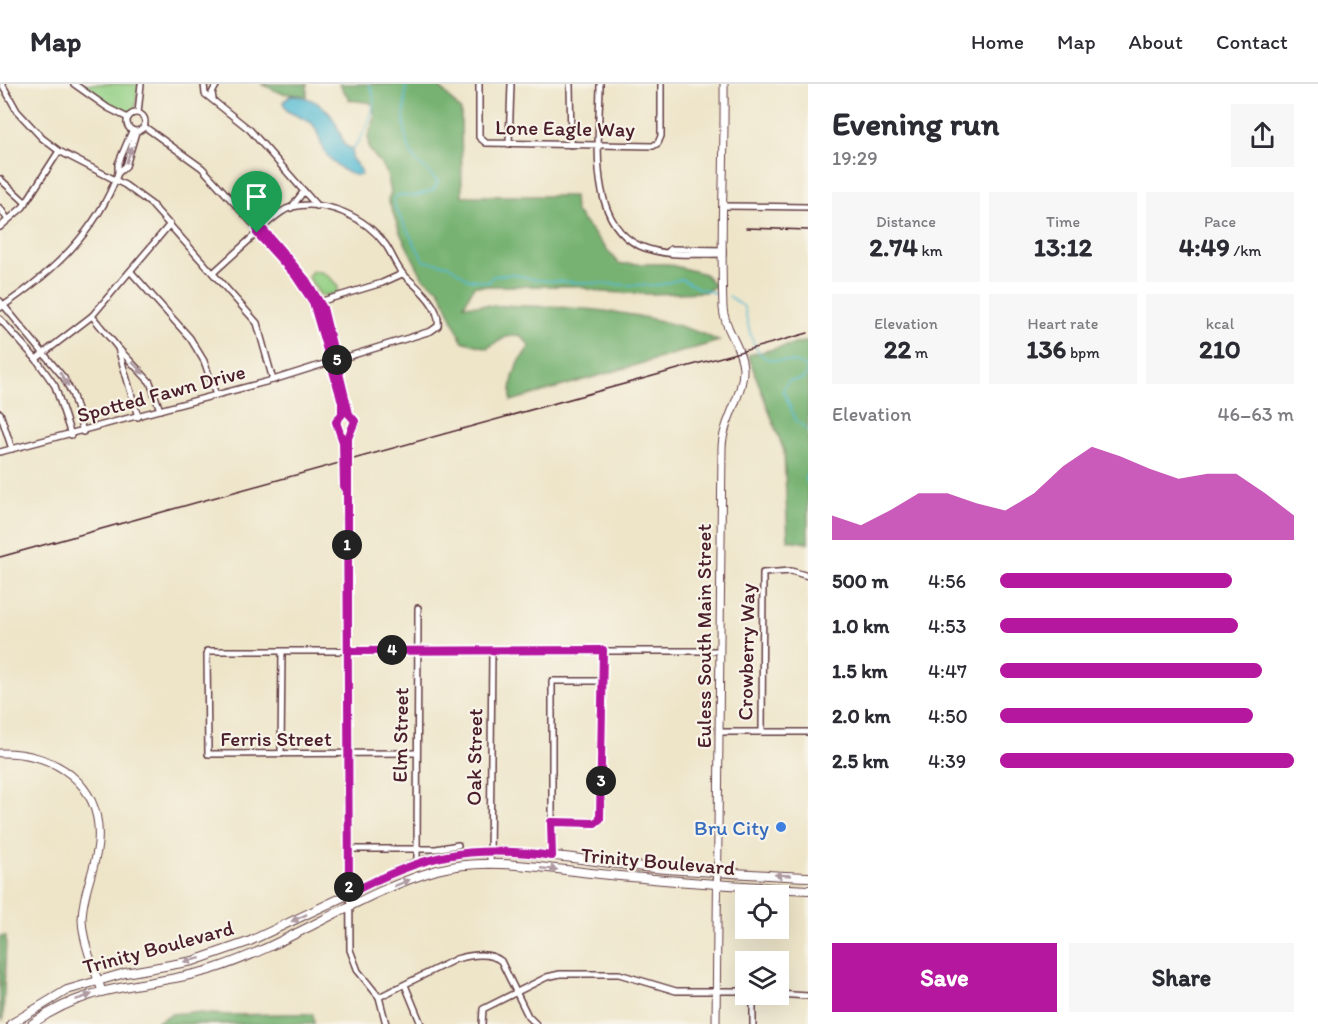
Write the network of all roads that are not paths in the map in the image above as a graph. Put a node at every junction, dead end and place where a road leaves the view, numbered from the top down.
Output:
1 (2, 84) edge
2 (74, 84) edge
3 (141, 84) edge
4 (204, 84) edge
5 (217, 84) edge
6 (479, 84) edge
7 (511, 84) edge
8 (570, 84) edge
9 (600, 84) edge
10 (661, 84) edge
11 (724, 84) edge
12 (8, 99) junction
13 (213, 99) junction
14 (0, 103) edge
15 (138, 113) junction
16 (128, 118) junction
17 (145, 127) junction
18 (134, 131) junction
19 (510, 144) junction
20 (570, 145) junction
21 (600, 145) junction
22 (59, 151) junction
23 (0, 179) edge
24 (116, 181) junction
25 (304, 191) junction
26 (26, 203) junction
27 (317, 206) junction
28 (724, 206) junction
29 (291, 207) junction
30 (808, 207) edge
31 (0, 208) edge
32 (8, 220) junction
33 (170, 224) junction
34 (0, 227) edge
35 (259, 231) junction
36 (723, 252) junction
37 (131, 272) junction
38 (213, 273) junction
39 (402, 274) junction
40 (317, 303) junction
41 (1, 305) edge
42 (92, 316) junction
43 (0, 319) edge
44 (118, 348) junction
45 (45, 353) junction
46 (36, 359) junction
47 (333, 361) junction
48 (273, 380) junction
49 (216, 395) junction
50 (160, 410) junction
51 (0, 413) edge
52 (345, 414) junction
53 (138, 417) junction
54 (83, 432) junction
55 (71, 435) junction
56 (12, 449) junction
57 (0, 452) edge
58 (346, 461) junction
59 (808, 576) edge
60 (418, 608) dead end
61 (418, 650) junction
62 (492, 650) junction
63 (603, 650) junction
64 (348, 651) junction
65 (719, 651) junction
66 (282, 652) junction
67 (602, 681) junction
68 (719, 732) junction
69 (762, 732) junction
70 (808, 732) edge
71 (0, 753) edge
72 (416, 753) junction
73 (281, 754) junction
74 (349, 754) junction
75 (551, 822) junction
76 (459, 845) dead end
77 (416, 848) junction
78 (349, 849) junction
79 (489, 852) junction
80 (552, 856) junction
81 (417, 862) junction
82 (490, 865) junction
83 (718, 872) junction
84 (808, 877) edge
85 (718, 884) junction
86 (808, 890) edge
87 (349, 894) junction
88 (349, 908) junction
89 (98, 980) junction
90 (405, 985) junction
91 (717, 990) junction
92 (102, 991) junction
93 (735, 991) edge
94 (516, 992) junction
95 (789, 995) edge
96 (808, 996) edge
97 (379, 997) junction
98 (753, 1005) edge
99 (11, 1024) edge
100 (32, 1024) edge
101 (386, 1024) edge
102 (421, 1024) edge
103 (482, 1024) edge
104 (536, 1024) edge
105 (717, 1024) edge
106 (753, 1024) edge

1 - 12 street
2 - 16 street
3 - 15 street
4 - 13 street
5 - 13 street
6 - 19 street, Lone Eagle Way
7 - 19 street
8 - 20 street
9 - 21 street
10 - 21 street, Lone Eagle Way
11 - 28 street, Euless South Main Street
12 - 14 street
12 - 22 street
13 - 25 street
15 - 16 street
15 - 17 street
16 - 18 street
17 - 18 street
17 - 35 street
18 - 24 street
19 - 20 street, Lone Eagle Way
20 - 21 street, Lone Eagle Way
21 - 36 street
22 - 24 street
22 - 26 street
23 - 26 street
24 - 33 street
24 - 41 street
25 - 27 street
25 - 29 street
26 - 32 street
27 - 29 street
27 - 39 street
28 - 30 street
28 - 36 street, Euless South Main Street
29 - 35 street
31 - 32 street
32 - 34 street
33 - 37 street
33 - 38 street
35 - 38 street
35 - 40 street
36 - 65 street, Euless South Main Street
37 - 42 street
37 - 49 street
38 - 48 street
39 - 40 street
39 - 47 street, Spotted Fawn Drive
40 - 47 street
41 - 45 street
42 - 44 street
42 - 45 street
43 - 46 street
44 -> 50 street
44 - 53 street
45 - 46 street
45 -> 54 street
46 - 55 street
47 - 48 street, Spotted Fawn Drive
47 - 52 street
48 - 49 street, Spotted Fawn Drive
49 - 50 street, Spotted Fawn Drive
50 - 53 street, Spotted Fawn Drive
51 - 56 street
52 - 58 street
52 - 58 street
53 - 54 street, Spotted Fawn Drive
54 - 55 street, Spotted Fawn Drive
55 - 56 street, Spotted Fawn Drive
56 - 57 street, Spotted Fawn Drive
58 - 64 street
59 - 69 street, Crowberry Way
60 - 61 street, Elm Street
61 - 62 street
61 - 64 street
61 - 72 street, Elm Street
62 - 63 street
62 - 79 street, Oak Street
63 - 65 street
63 - 67 street
64 - 66 street
64 - 74 street
65 - 68 street, Euless South Main Street
66 - 73 street
66 - 73 street, Ferris Street
67 - 75 street
67 - 75 street
68 - 69 street
68 - 83 street, Euless South Main Street
69 - 70 street
71 - 89 street
72 - 74 street, Ferris Street
72 - 77 street, Elm Street
73 - 74 street, Ferris Street
74 - 78 street
75 - 80 street
76 - 77 street
77 - 78 street
77 - 81 street, Elm Street
78 - 87 street
79 - 80 main road, Trinity Boulevard
79 - 81 main road, Trinity Boulevard
79 - 82 street, Oak Street
80 - 83 main road, Trinity Boulevard
81 - 87 main road, Trinity Boulevard
82 -> 85 main road, Trinity Boulevard
88 -> 82 main road, Trinity Boulevard
84 -> 83 main road, Trinity Boulevard
83 - 85 street, Euless South Main Street
85 - 86 main road, Trinity Boulevard
85 - 91 street, Euless South Main Street
87 - 88 street
87 -> 89 main road, Trinity Boulevard
88 - 92 main road, Trinity Boulevard
88 - 97 street
89 - 92 street
89 - 99 main road, Trinity Boulevard
90 - 94 street
90 - 97 street
90 - 102 street
91 - 93 street
91 - 94 street
91 - 105 street, Euless South Main Street
100 -> 92 main road, Trinity Boulevard
94 - 103 street
94 - 104 street
95 - 96 street
97 - 101 street
98 - 106 street

